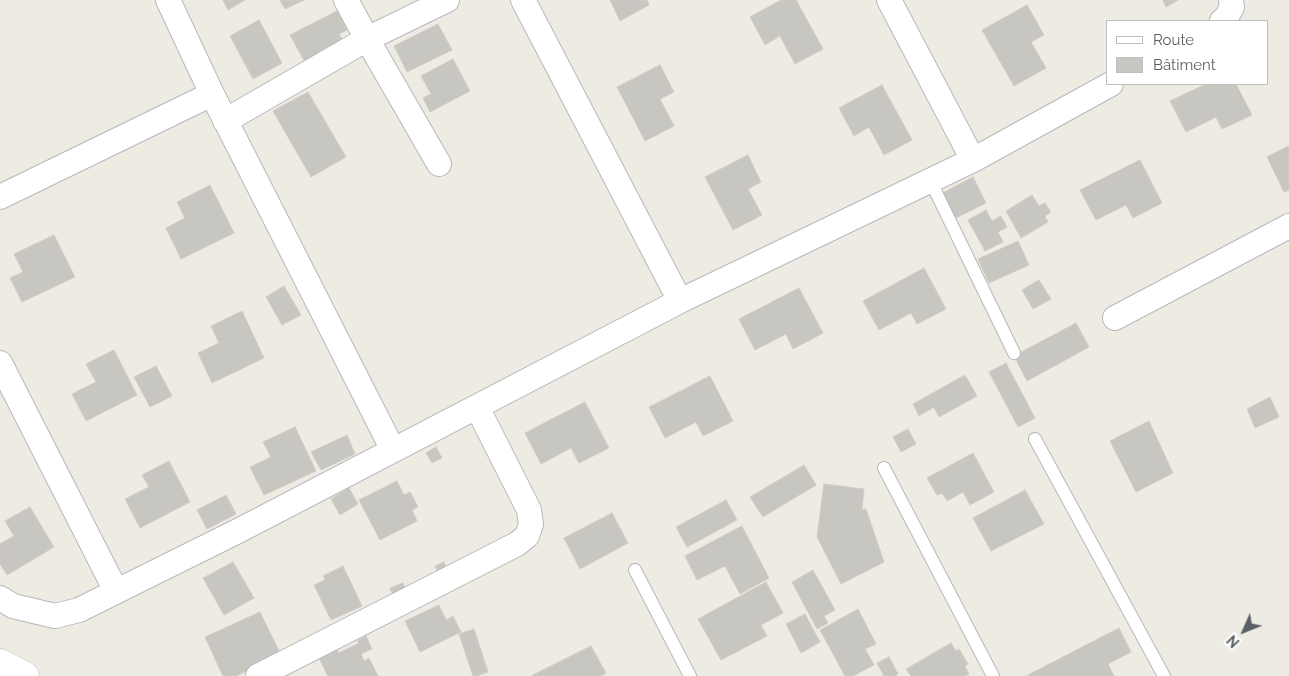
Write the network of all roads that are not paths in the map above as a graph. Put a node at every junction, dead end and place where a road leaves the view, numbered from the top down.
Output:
1 (168, 0) edge
2 (346, 0) edge
3 (447, 0) edge
4 (523, 0) edge
5 (889, 0) edge
6 (1231, 0) edge
7 (1223, 20) edge
8 (367, 39) junction
9 (1109, 85) edge
10 (212, 94) junction
11 (226, 121) junction
12 (973, 160) junction
13 (440, 164) dead end
14 (930, 180) junction
15 (0, 197) edge
16 (1289, 226) edge
17 (680, 302) junction
18 (1115, 318) dead end
19 (1014, 352) dead end
20 (0, 362) edge
21 (477, 407) junction
22 (1035, 439) dead end
23 (392, 450) junction
24 (884, 468) dead end
25 (635, 570) dead end
26 (116, 591) junction
27 (0, 598) edge
28 (0, 663) edge
29 (25, 676) edge
30 (258, 676) edge
31 (690, 676) edge
32 (993, 676) edge
33 (1164, 676) edge

1 - 10 street
2 - 8 street
3 - 8 street
4 - 17 street
5 - 12 street
6 - 7 street
8 - 11 street
8 - 13 street
9 - 12 street
10 - 11 street
10 - 15 street
11 - 23 street
12 - 14 street
14 - 17 street
14 - 19 lane
16 - 18 street
17 - 21 street
20 - 26 street
21 - 23 street
21 - 30 street
22 - 33 lane
23 - 26 street
24 - 32 lane
25 - 31 lane
26 - 27 street
28 - 29 main road

